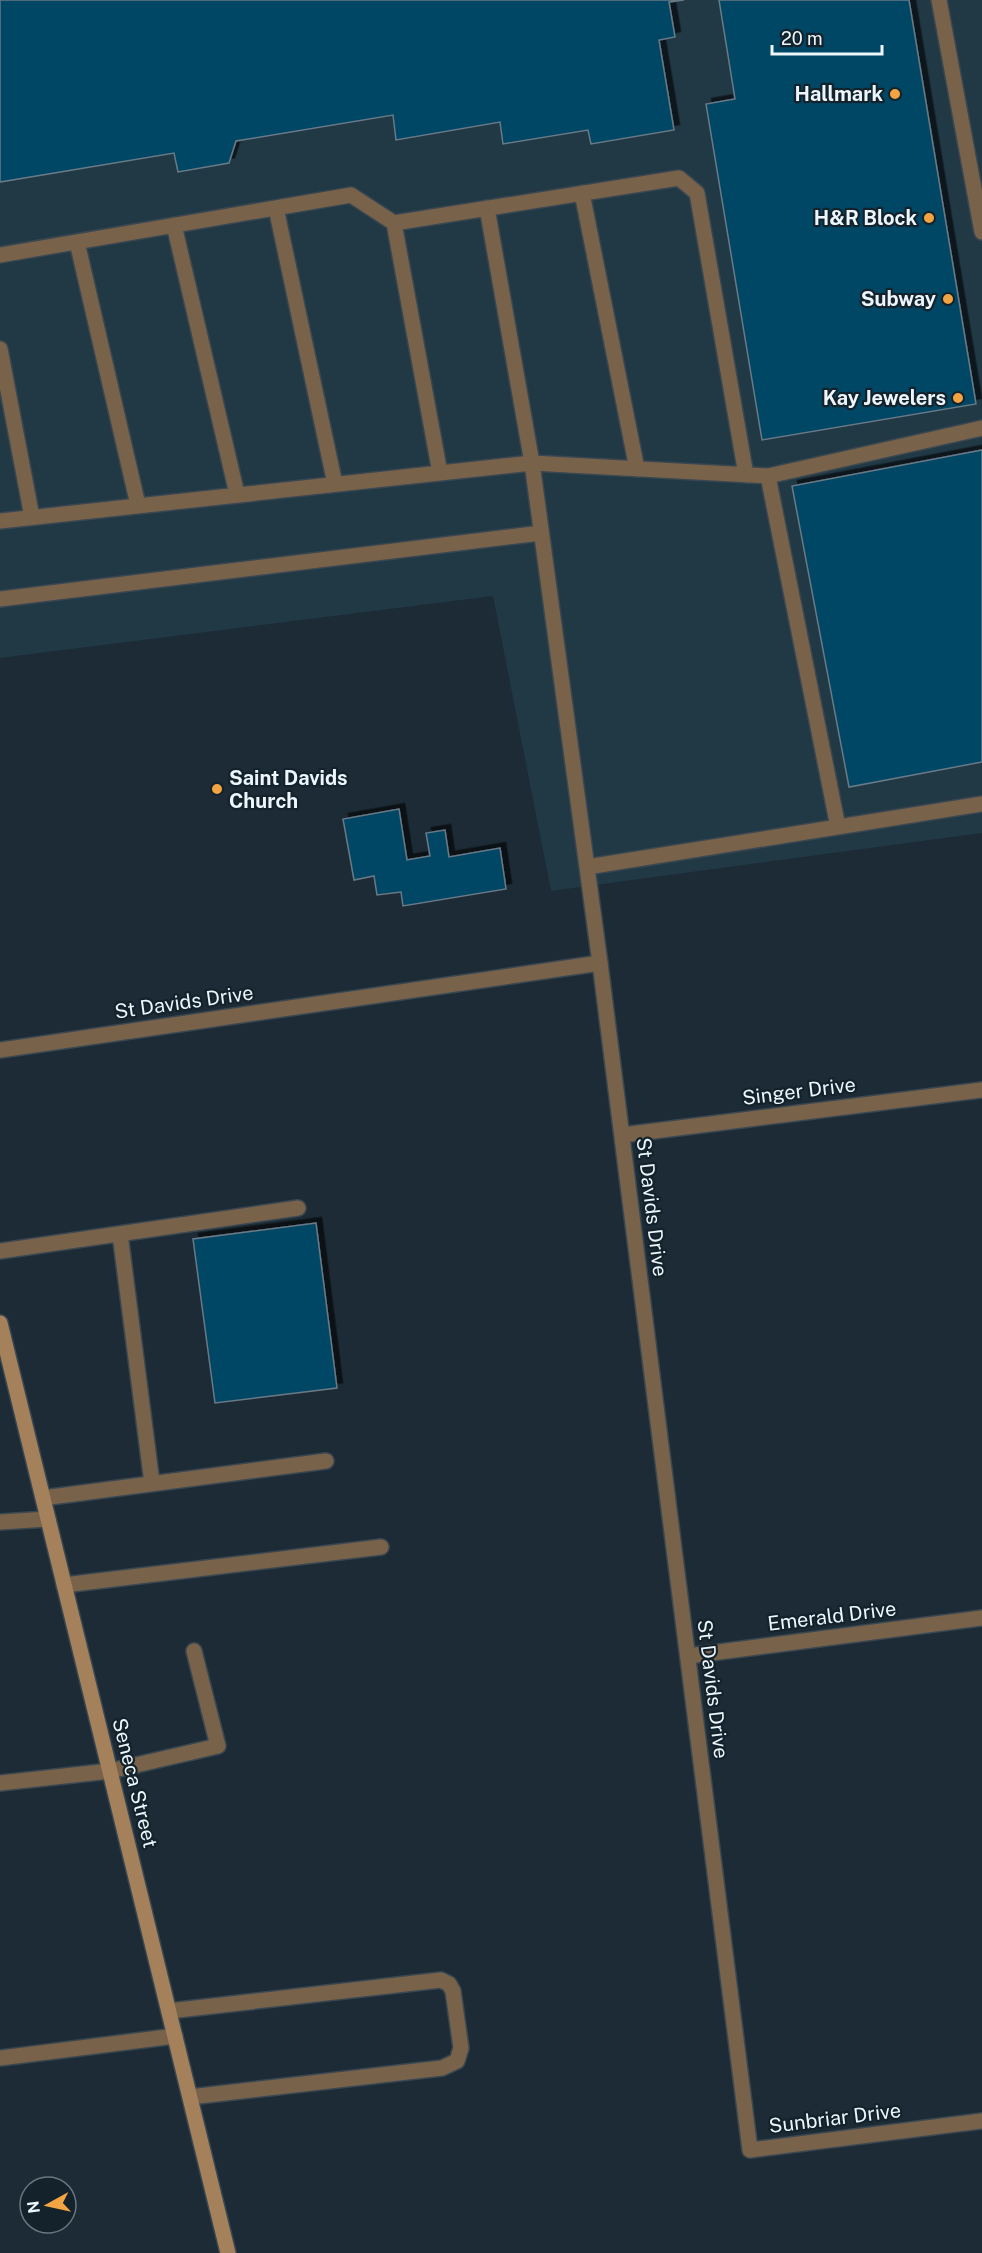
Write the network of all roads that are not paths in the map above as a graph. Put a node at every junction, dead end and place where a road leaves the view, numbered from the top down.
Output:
1 (939, 0) edge
2 (582, 193) junction
3 (276, 208) junction
4 (487, 208) junction
5 (394, 223) junction
6 (174, 225) junction
7 (982, 232) edge
8 (77, 242) junction
9 (0, 255) edge
10 (0, 349) edge
11 (982, 428) edge
12 (532, 463) junction
13 (637, 469) junction
14 (440, 473) junction
15 (746, 475) junction
16 (768, 476) junction
17 (335, 484) junction
18 (237, 494) junction
19 (138, 505) junction
20 (32, 517) junction
21 (0, 521) edge
22 (542, 533) junction
23 (0, 599) edge
24 (982, 804) edge
25 (838, 827) junction
26 (587, 867) junction
27 (600, 963) junction
28 (0, 1050) edge
29 (982, 1090) edge
30 (622, 1135) junction
31 (298, 1208) dead end
32 (120, 1234) junction
33 (0, 1251) edge
34 (0, 1323) edge
35 (326, 1461) dead end
36 (153, 1484) junction
37 (43, 1498) junction
38 (48, 1519) junction
39 (0, 1522) edge
40 (381, 1547) dead end
41 (64, 1585) junction
42 (982, 1618) edge
43 (194, 1651) dead end
44 (688, 1656) junction
45 (110, 1771) junction
46 (0, 1783) edge
47 (169, 2011) junction
48 (175, 2036) junction
49 (0, 2058) edge
50 (738, 2058) joint
51 (190, 2097) junction
52 (982, 2121) edge
53 (228, 2253) edge

1 - 7 street
2 - 4 street
2 - 13 street
2 - 15 street
3 - 5 street
3 - 6 street
3 - 17 street
4 - 5 street
4 - 12 street
5 - 14 street
6 - 8 street
6 - 18 street
8 - 9 street
8 - 19 street
10 - 20 street
11 - 16 street
12 - 13 street
12 - 14 street
12 - 22 street
13 - 15 street
14 - 17 street
15 - 16 street
16 - 25 street
17 - 18 street
18 - 19 street
19 - 20 street
20 - 21 street
22 - 23 street
22 - 26 street
24 - 25 street
25 - 26 street
26 - 27 street
27 - 28 street, St Davids Drive
27 - 30 street, St Davids Drive
29 - 30 street, Singer Drive
30 - 44 street, St Davids Drive
31 - 32 street
32 - 33 street
32 - 36 street
34 - 37 street, Seneca Street
35 - 36 street
36 - 37 street
37 - 38 street, Seneca Street
38 - 39 street
38 - 41 street, Seneca Street
40 - 41 street
41 - 45 street, Seneca Street
42 - 44 street, Emerald Drive
43 - 45 street
44 - 50 street, St Davids Drive
45 - 46 street
45 - 47 street, Seneca Street
47 - 48 street, Seneca Street
47 - 51 street
48 - 49 street
48 - 51 street, Seneca Street
50 - 52 street, Sunbriar Drive
51 - 53 street, Seneca Street

